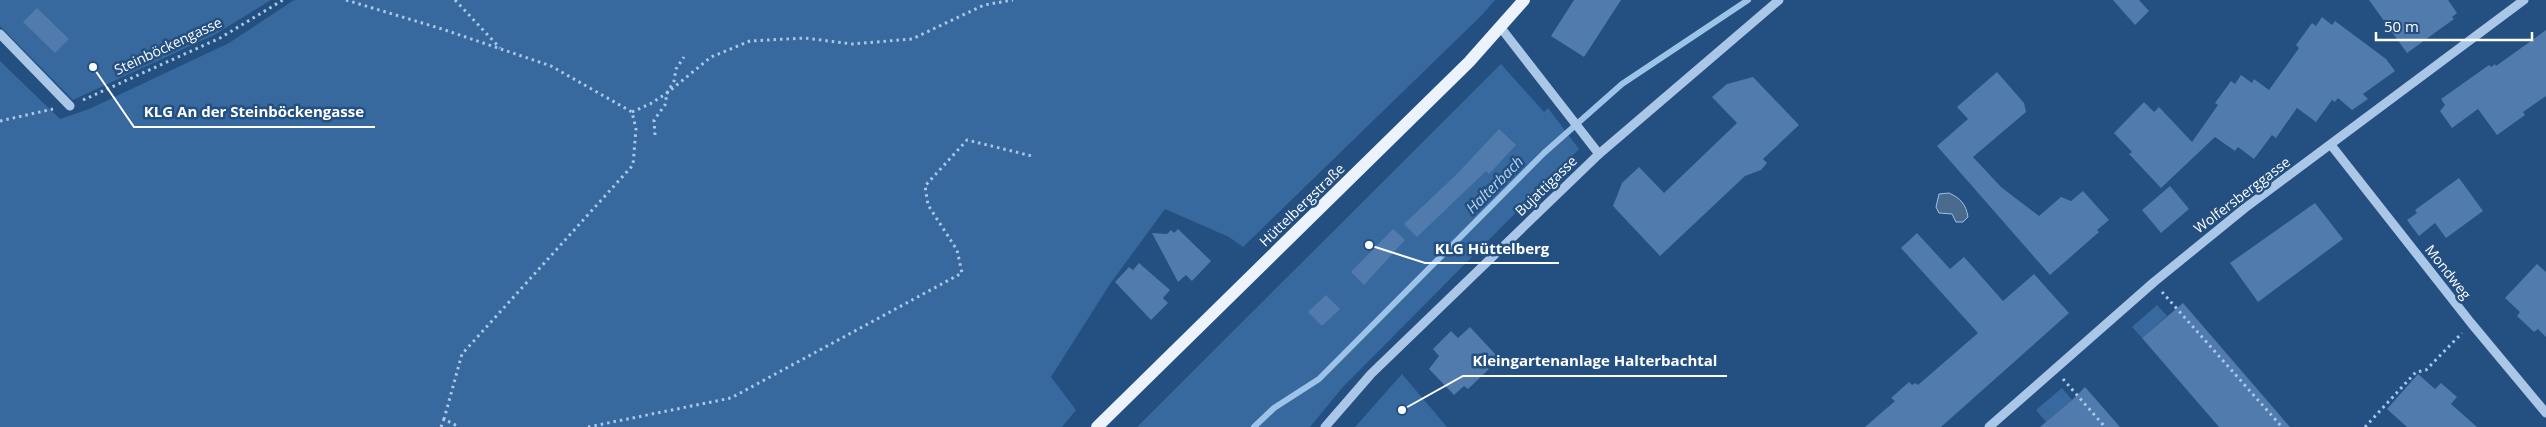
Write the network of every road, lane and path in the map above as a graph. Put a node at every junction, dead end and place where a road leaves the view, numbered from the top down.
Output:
1 (284, 0) edge
2 (346, 0) edge
3 (455, 0) edge
4 (1014, 0) edge
5 (1524, 0) edge
6 (1779, 0) edge
7 (2524, 0) edge
8 (1502, 28) junction
9 (0, 34) edge
10 (501, 49) junction
11 (684, 57) dead end
12 (667, 93) junction
13 (70, 106) junction
14 (632, 112) junction
15 (0, 121) edge
16 (655, 135) dead end
17 (2331, 145) junction
18 (1599, 154) junction
19 (1032, 156) dead end
20 (2154, 282) junction
21 (2471, 324) junction
22 (2054, 369) junction
23 (2546, 413) edge
24 (444, 419) junction
25 (441, 427) edge
26 (459, 427) edge
27 (588, 427) edge
28 (1097, 427) edge
29 (1325, 427) edge
30 (1989, 427) edge
31 (2105, 427) edge
32 (2282, 427) edge
33 (2365, 427) edge

1 - 13 path, Steinböckengasse
2 - 10 path
3 - 10 path
4 - 12 path
5 - 8 main road, Hüttelbergstraße
6 - 18 street, Bujattigasse
7 - 17 street, Wolfersberggasse
8 - 18 street
8 - 28 main road, Hüttelbergstraße
9 - 13 street
10 - 14 path
11 - 12 path
12 - 14 path
12 - 16 path
13 - 15 path, Steinböckengasse
14 - 24 path
17 - 20 street, Wolfersberggasse
17 - 21 street, Mondweg
18 - 29 street, Bujattigasse
19 - 27 path
20 - 22 street, Wolfersberggasse
20 - 32 path
21 - 23 street, Mondweg
21 - 33 path
22 - 30 street, Wolfersberggasse
22 - 31 path
24 - 25 path
24 - 26 path

